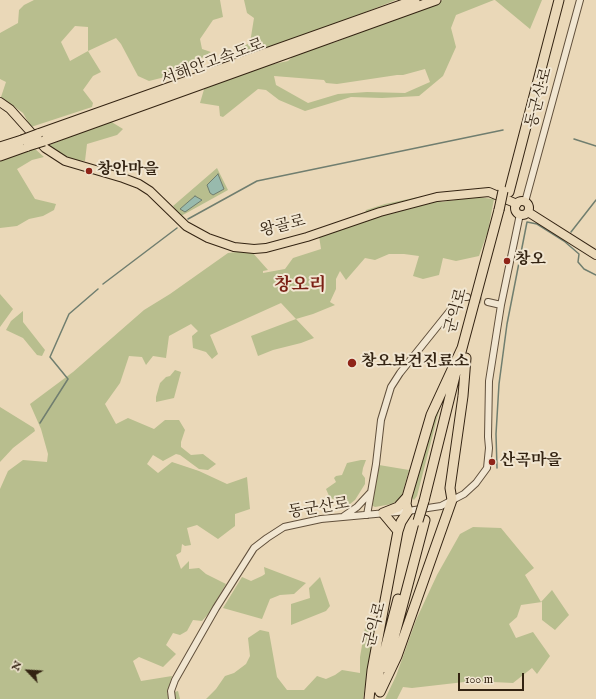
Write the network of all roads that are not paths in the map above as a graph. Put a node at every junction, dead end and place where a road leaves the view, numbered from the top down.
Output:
1 (415, 0) edge
2 (436, 0) edge
3 (552, 0) edge
4 (558, 0) edge
5 (580, 0) edge
6 (0, 102) edge
7 (41, 138) junction
8 (25, 143) junction
9 (0, 147) edge
10 (0, 156) edge
11 (506, 191) junction
12 (521, 203) junction
13 (501, 211) junction
14 (524, 213) junction
15 (596, 255) edge
16 (467, 297) dead end
17 (488, 302) tunnel mouth
18 (501, 305) junction
19 (462, 348) junction
20 (466, 358) junction
21 (371, 492) junction
22 (406, 497) junction
23 (452, 500) junction
24 (427, 501) junction
25 (408, 511) junction
26 (382, 514) junction
27 (367, 515) junction
28 (344, 516) junction
29 (422, 520) junction
30 (398, 531) junction
31 (379, 696) edge
32 (172, 699) edge
33 (370, 699) edge

1 - 7 highway, 서해안고속도로
2 - 7 highway, 서해안고속도로
3 - 11 highway, 군익로
4 - 11 highway, 군익로
5 - 12 street, 동군산로
6 - 12 main road, 왕골로
7 - 8 highway, 서해안고속도로, bridge
8 - 9 highway, 서해안고속도로
8 - 10 highway, 서해안고속도로
11 - 13 highway, 군익로, bridge
12 - 14 main road
12 - 14 main road
13 - 19 highway, 군익로
13 - 20 highway, 군익로
14 - 15 main road
14 - 18 street
16 - 21 street, 동군산로
17 - 18 street
18 - 23 street
19 - 22 highway
19 - 24 highway, 군익로
20 - 23 highway
20 - 24 highway, 군익로
21 - 27 street, 동군산로
21 - 28 street
22 - 25 highway
22 - 26 highway
23 - 25 street
23 - 31 highway
24 - 29 highway, 군익로, bridge
25 - 26 street
25 - 30 highway
26 - 27 street
26 - 30 highway
27 - 28 street, 동군산로
28 - 32 street, 동군산로
29 - 31 highway, 군익로
29 - 33 highway, 군익로
30 - 33 highway

